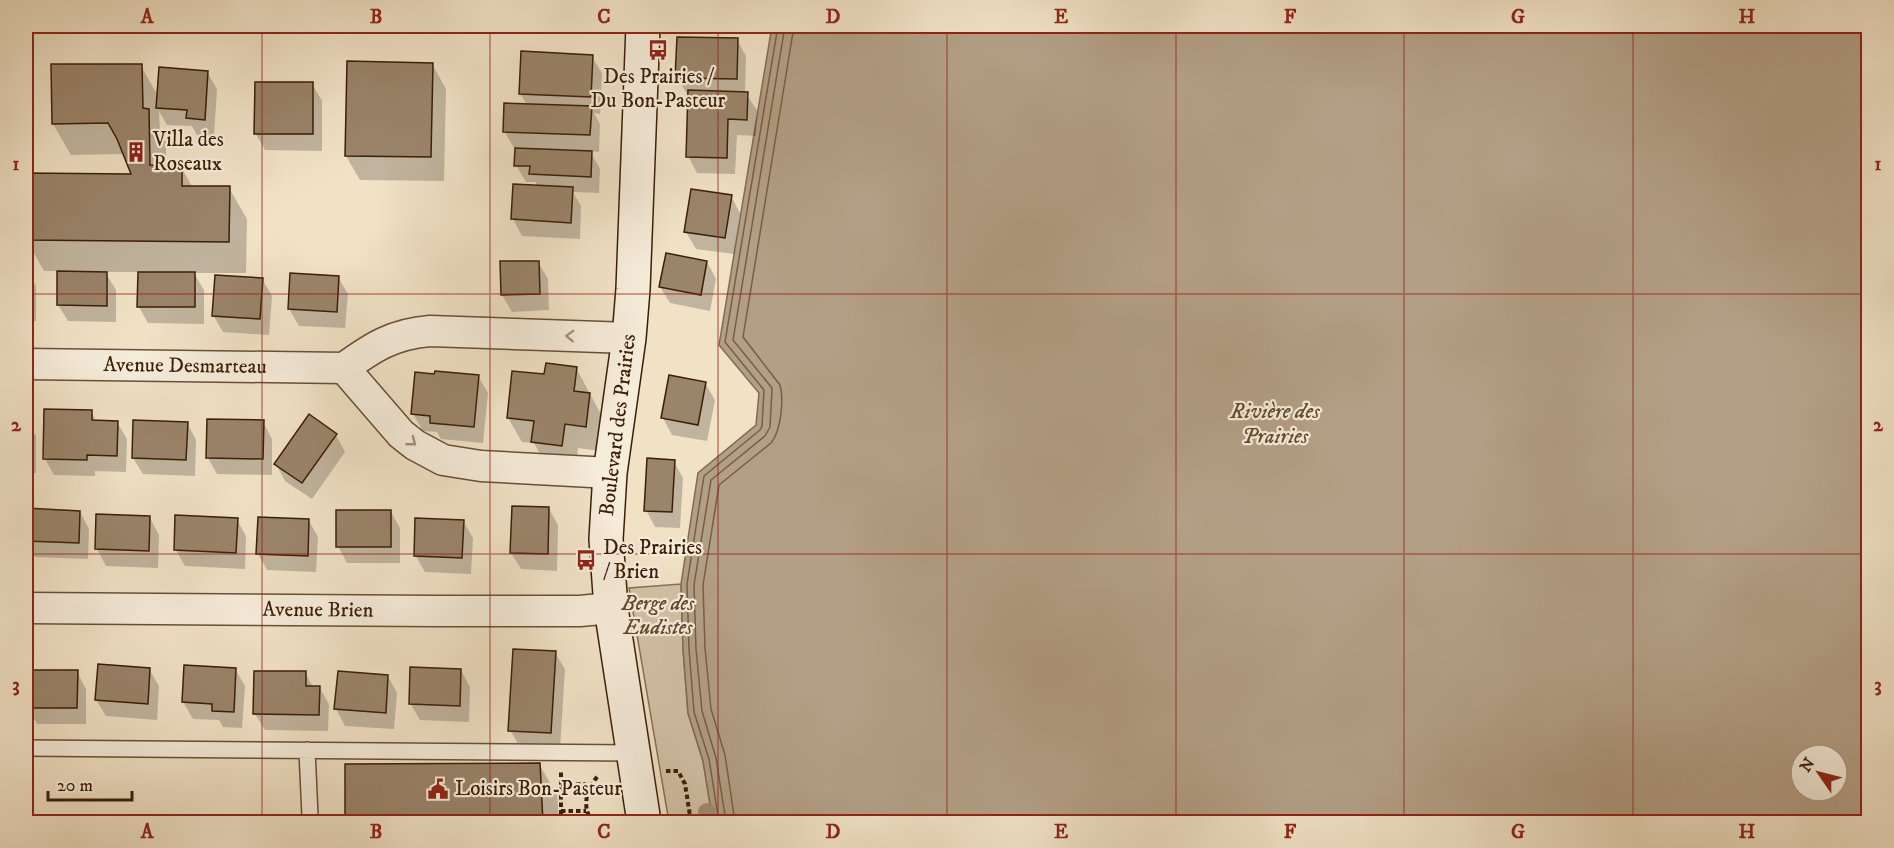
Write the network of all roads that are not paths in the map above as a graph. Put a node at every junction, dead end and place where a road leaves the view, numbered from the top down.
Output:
1 (643, 26) edge
2 (629, 338) junction
3 (26, 364) edge
4 (344, 368) junction
5 (610, 473) junction
6 (26, 608) edge
7 (611, 608) junction
8 (26, 748) edge
9 (307, 750) junction
10 (633, 753) junction
11 (312, 822) edge
12 (644, 822) edge

1 - 2 street, Boulevard des Prairies
2 -> 4 street
2 - 5 street, Boulevard des Prairies
3 - 4 street, Avenue Desmarteau
4 -> 5 street
5 - 7 street, Boulevard des Prairies
6 - 7 street, Avenue Brien
7 - 10 street, Boulevard des Prairies
8 - 9 lane
9 - 10 lane
9 - 11 lane
10 - 12 street, Boulevard des Prairies

